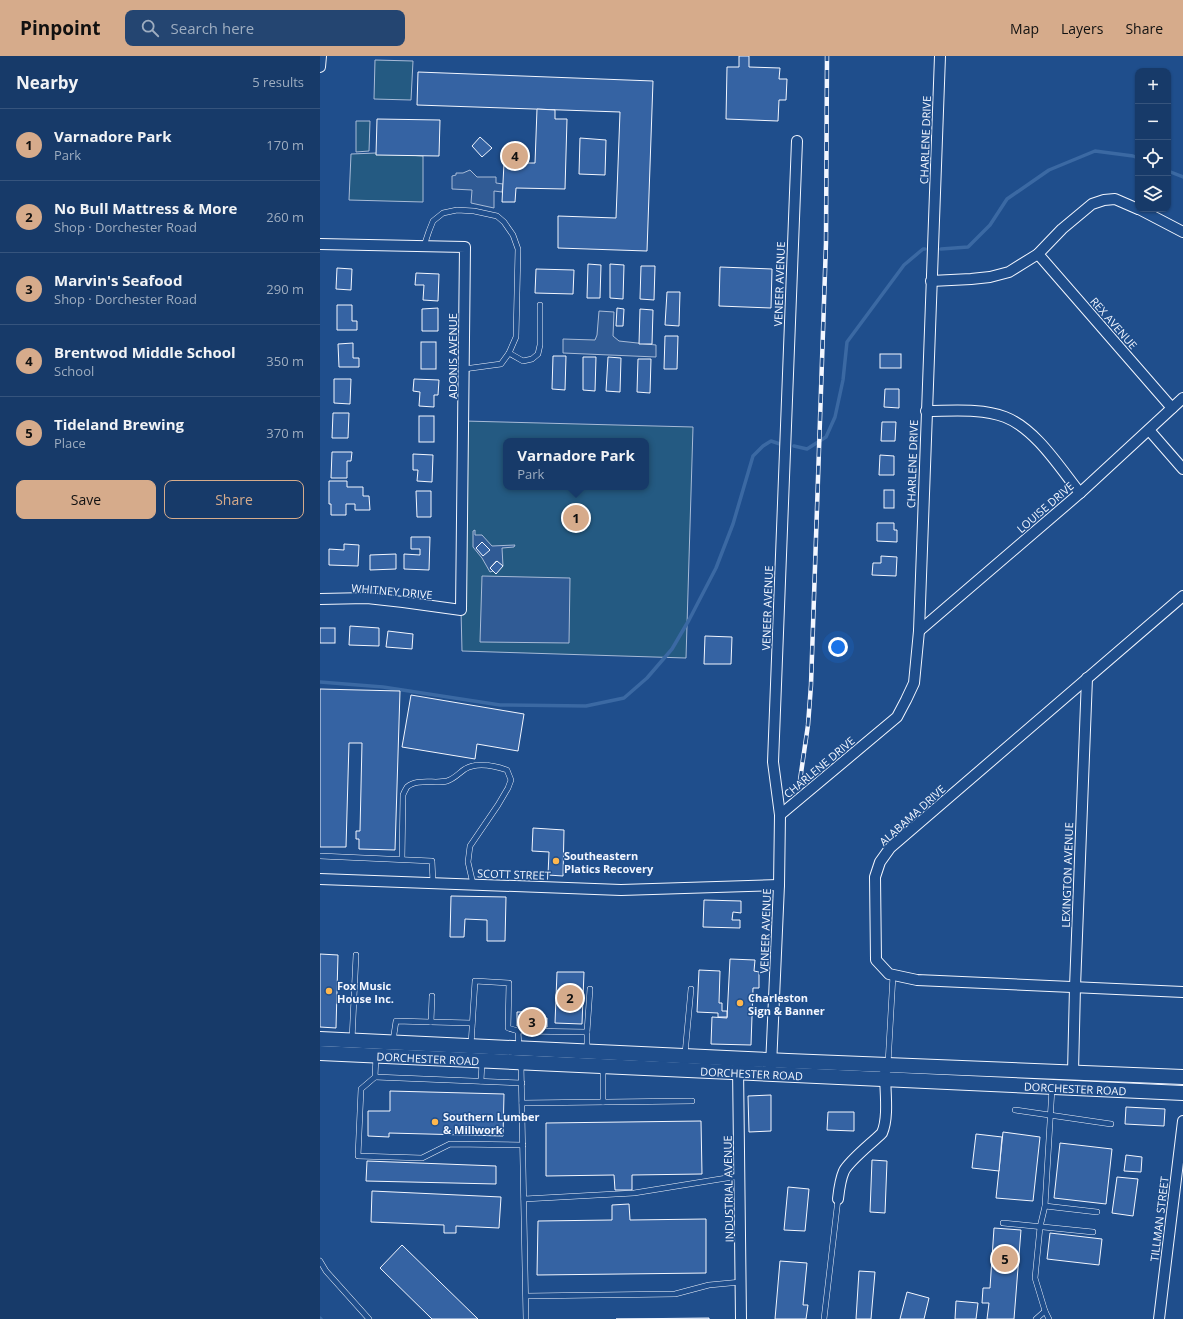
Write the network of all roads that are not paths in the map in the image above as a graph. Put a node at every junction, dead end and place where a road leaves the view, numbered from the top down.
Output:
1 (320, 56) edge
2 (940, 56) edge
3 (320, 67) edge
4 (797, 141) dead end
5 (1135, 208) edge
6 (1144, 212) edge
7 (1183, 232) edge
8 (320, 244) edge
9 (424, 246) junction
10 (1038, 254) junction
11 (931, 281) junction
12 (540, 305) dead end
13 (509, 354) junction
14 (464, 369) junction
15 (1183, 398) edge
16 (1172, 408) junction
17 (926, 411) junction
18 (1149, 430) junction
19 (1183, 469) edge
20 (1080, 493) junction
21 (1183, 596) edge
22 (320, 599) edge
23 (461, 610) joint
24 (919, 631) junction
25 (1087, 678) junction
26 (780, 815) junction
27 (320, 856) edge
28 (402, 859) junction
29 (320, 879) edge
30 (433, 883) junction
31 (473, 884) junction
32 (779, 885) junction
33 (356, 955) dead end
34 (893, 975) junction
35 (1075, 987) junction
36 (590, 990) dead end
37 (691, 990) dead end
38 (1183, 992) edge
39 (432, 996) dead end
40 (431, 1022) junction
41 (472, 1023) junction
42 (518, 1031) junction
43 (587, 1032) junction
44 (320, 1039) edge
45 (352, 1040) junction
46 (378, 1042) junction
47 (393, 1042) junction
48 (477, 1046) junction
49 (518, 1048) junction
50 (587, 1051) junction
51 (320, 1053) edge
52 (685, 1055) junction
53 (376, 1056) junction
54 (739, 1058) junction
55 (771, 1060) junction
56 (482, 1061) junction
57 (521, 1063) junction
58 (886, 1065) junction
59 (604, 1067) junction
60 (1073, 1072) junction
61 (738, 1073) junction
62 (770, 1074) junction
63 (376, 1077) junction
64 (1183, 1077) edge
65 (885, 1080) junction
66 (481, 1081) junction
67 (522, 1083) junction
68 (1052, 1087) junction
69 (1183, 1094) edge
70 (692, 1101) dead end
71 (603, 1102) junction
72 (522, 1103) junction
73 (1015, 1110) dead end
74 (1050, 1115) junction
75 (1183, 1121) edge
76 (1111, 1124) dead end
77 (1182, 1135) edge
78 (523, 1145) junction
79 (740, 1176) junction
80 (524, 1199) junction
81 (838, 1199) joint
82 (1045, 1206) junction
83 (1097, 1212) dead end
84 (1003, 1223) dead end
85 (1040, 1226) junction
86 (1093, 1232) dead end
87 (320, 1262) edge
88 (741, 1282) junction
89 (526, 1296) junction
90 (1045, 1311) junction
91 (369, 1319) edge
92 (526, 1319) edge
93 (741, 1319) edge
94 (824, 1319) edge
95 (1036, 1319) edge
96 (1049, 1319) edge
97 (1159, 1319) edge

1 - 3 street
2 - 11 street, CHARLENE DRIVE
4 - 26 street, VENEER AVENUE
5 - 10 street
6 - 7 street
8 - 9 street, ADONIS AVENUE
9 - 13 lane
9 - 14 street, ADONIS AVENUE
10 - 11 street
10 - 16 street, REX AVENUE
11 - 17 street, CHARLENE DRIVE
12 - 13 lane
13 - 14 lane
14 - 23 street, ADONIS AVENUE
15 - 16 street, LOUISE DRIVE
16 - 18 street, LOUISE DRIVE
17 - 20 street
17 - 24 street, CHARLENE DRIVE
18 - 19 street
18 - 20 street, LOUISE DRIVE
20 - 24 street, LOUISE DRIVE
21 - 25 street, ALABAMA DRIVE
22 - 23 street, WHITNEY DRIVE
24 - 26 street, CHARLENE DRIVE
25 - 34 street, ALABAMA DRIVE
25 - 35 street, LEXINGTON AVENUE
26 - 32 street, VENEER AVENUE
27 - 28 lane
28 - 30 lane
28 - 31 lane
29 - 30 street, SCOTT STREET
30 - 31 street, SCOTT STREET
31 - 32 street, SCOTT STREET
32 - 55 street, VENEER AVENUE
33 - 45 lane
34 - 35 street, ALABAMA DRIVE
34 - 58 lane
35 - 38 street, ALABAMA DRIVE
35 - 60 street, LEXINGTON AVENUE
36 - 43 lane
37 - 52 lane
39 - 40 lane
40 - 41 lane
40 - 47 lane
41 - 42 lane
41 - 48 lane
42 - 43 lane
42 - 49 lane
43 - 50 lane
44 - 45 main road, DORCHESTER ROAD
45 - 46 main road, DORCHESTER ROAD
46 - 47 main road, DORCHESTER ROAD
46 - 53 lane
47 - 48 main road, DORCHESTER ROAD
48 - 49 main road, DORCHESTER ROAD
48 - 56 lane
49 - 50 main road, DORCHESTER ROAD
49 - 57 lane
50 - 52 main road, DORCHESTER ROAD
51 - 53 main road, DORCHESTER ROAD
52 - 54 main road, DORCHESTER ROAD
53 - 56 main road, DORCHESTER ROAD
53 - 63 lane
54 - 55 main road, DORCHESTER ROAD
54 - 61 street, INDUSTRIAL AVENUE
55 - 58 main road, DORCHESTER ROAD
55 - 62 street, VENEER AVENUE
56 - 57 main road, DORCHESTER ROAD
56 - 66 lane
57 - 59 main road, DORCHESTER ROAD
57 - 67 lane
58 - 60 main road, DORCHESTER ROAD
58 - 65 street
59 - 61 main road, DORCHESTER ROAD
59 - 71 lane
60 - 64 main road, DORCHESTER ROAD
61 - 62 main road, DORCHESTER ROAD
61 - 79 street, INDUSTRIAL AVENUE
62 - 65 main road, DORCHESTER ROAD
63 - 66 lane
63 - 78 lane
65 - 68 main road, DORCHESTER ROAD
65 - 81 street
66 - 67 lane
67 - 72 lane
68 - 69 main road, DORCHESTER ROAD
68 - 74 lane
70 - 71 lane
71 - 72 lane
72 - 78 lane
73 - 74 lane
74 - 76 lane
74 - 82 lane
75 - 77 street, TILLMAN STREET
77 - 97 street, TILLMAN STREET
78 - 80 lane
79 - 80 lane
79 - 88 street, INDUSTRIAL AVENUE
80 - 89 lane
81 - 94 lane
82 - 83 lane
82 - 85 lane
84 - 85 lane
85 - 86 lane
85 - 90 lane
87 - 91 lane
88 - 89 lane
88 - 93 street, INDUSTRIAL AVENUE
89 - 92 lane
90 - 95 lane
90 - 96 lane

